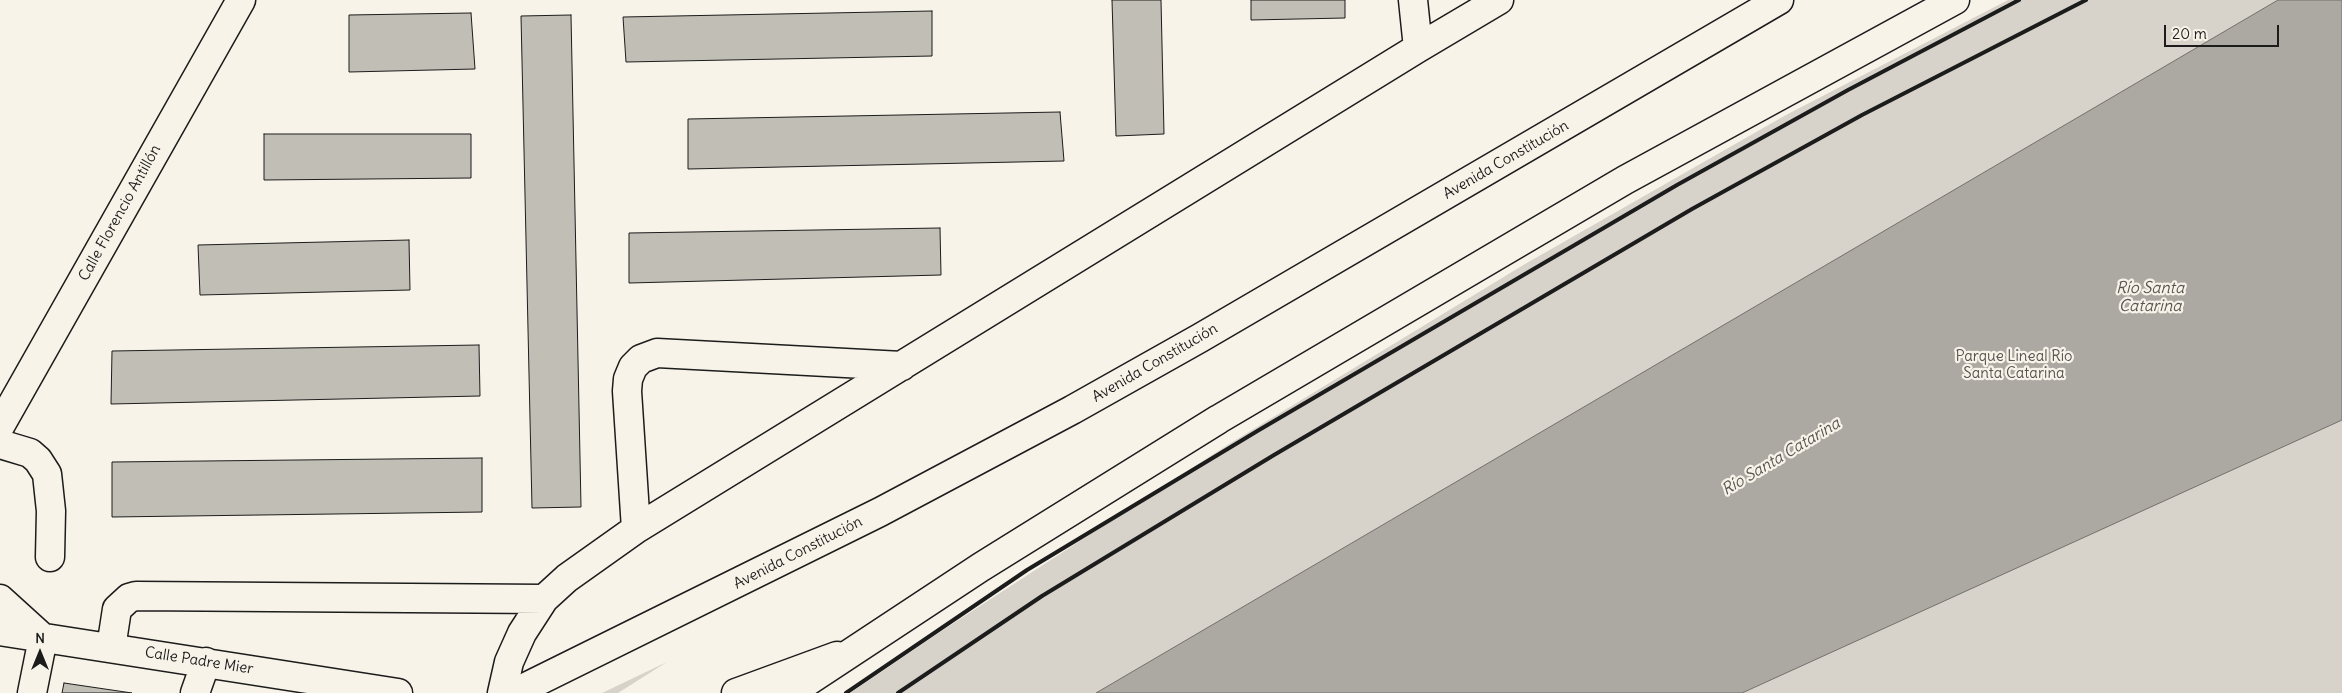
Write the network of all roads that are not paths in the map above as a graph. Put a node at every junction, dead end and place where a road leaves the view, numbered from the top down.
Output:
1 (1413, 0) edge
2 (1499, 0) edge
3 (1779, 0) edge
4 (1955, 0) edge
5 (231, 2) edge
6 (1418, 48) junction
7 (902, 366) junction
8 (0, 426) edge
9 (0, 444) edge
10 (636, 529) junction
11 (50, 557) dead end
12 (0, 599) edge
13 (544, 599) junction
14 (0, 631) edge
15 (43, 638) junction
16 (110, 648) junction
17 (854, 650) junction
18 (206, 662) junction
19 (32, 693) edge
20 (195, 693) edge
21 (398, 693) edge
22 (502, 693) edge
23 (514, 693) edge
24 (736, 693) edge
25 (790, 693) edge

1 - 6 main road
2 - 6 main road
3 - 23 main road, Avenida Constitución
4 - 17 main road
5 - 8 main road, Calle Florencio Antillón
6 - 7 main road
7 - 10 main road
7 - 10 main road
9 - 11 main road
10 - 13 main road
12 - 15 main road
13 - 16 main road
13 - 22 main road
14 - 15 main road, Calle Padre Mier
15 - 16 main road, Calle Padre Mier
15 - 19 main road
16 - 18 main road, Calle Padre Mier
17 - 24 main road
17 - 25 main road
18 - 20 main road
18 - 21 main road, Calle Padre Mier

